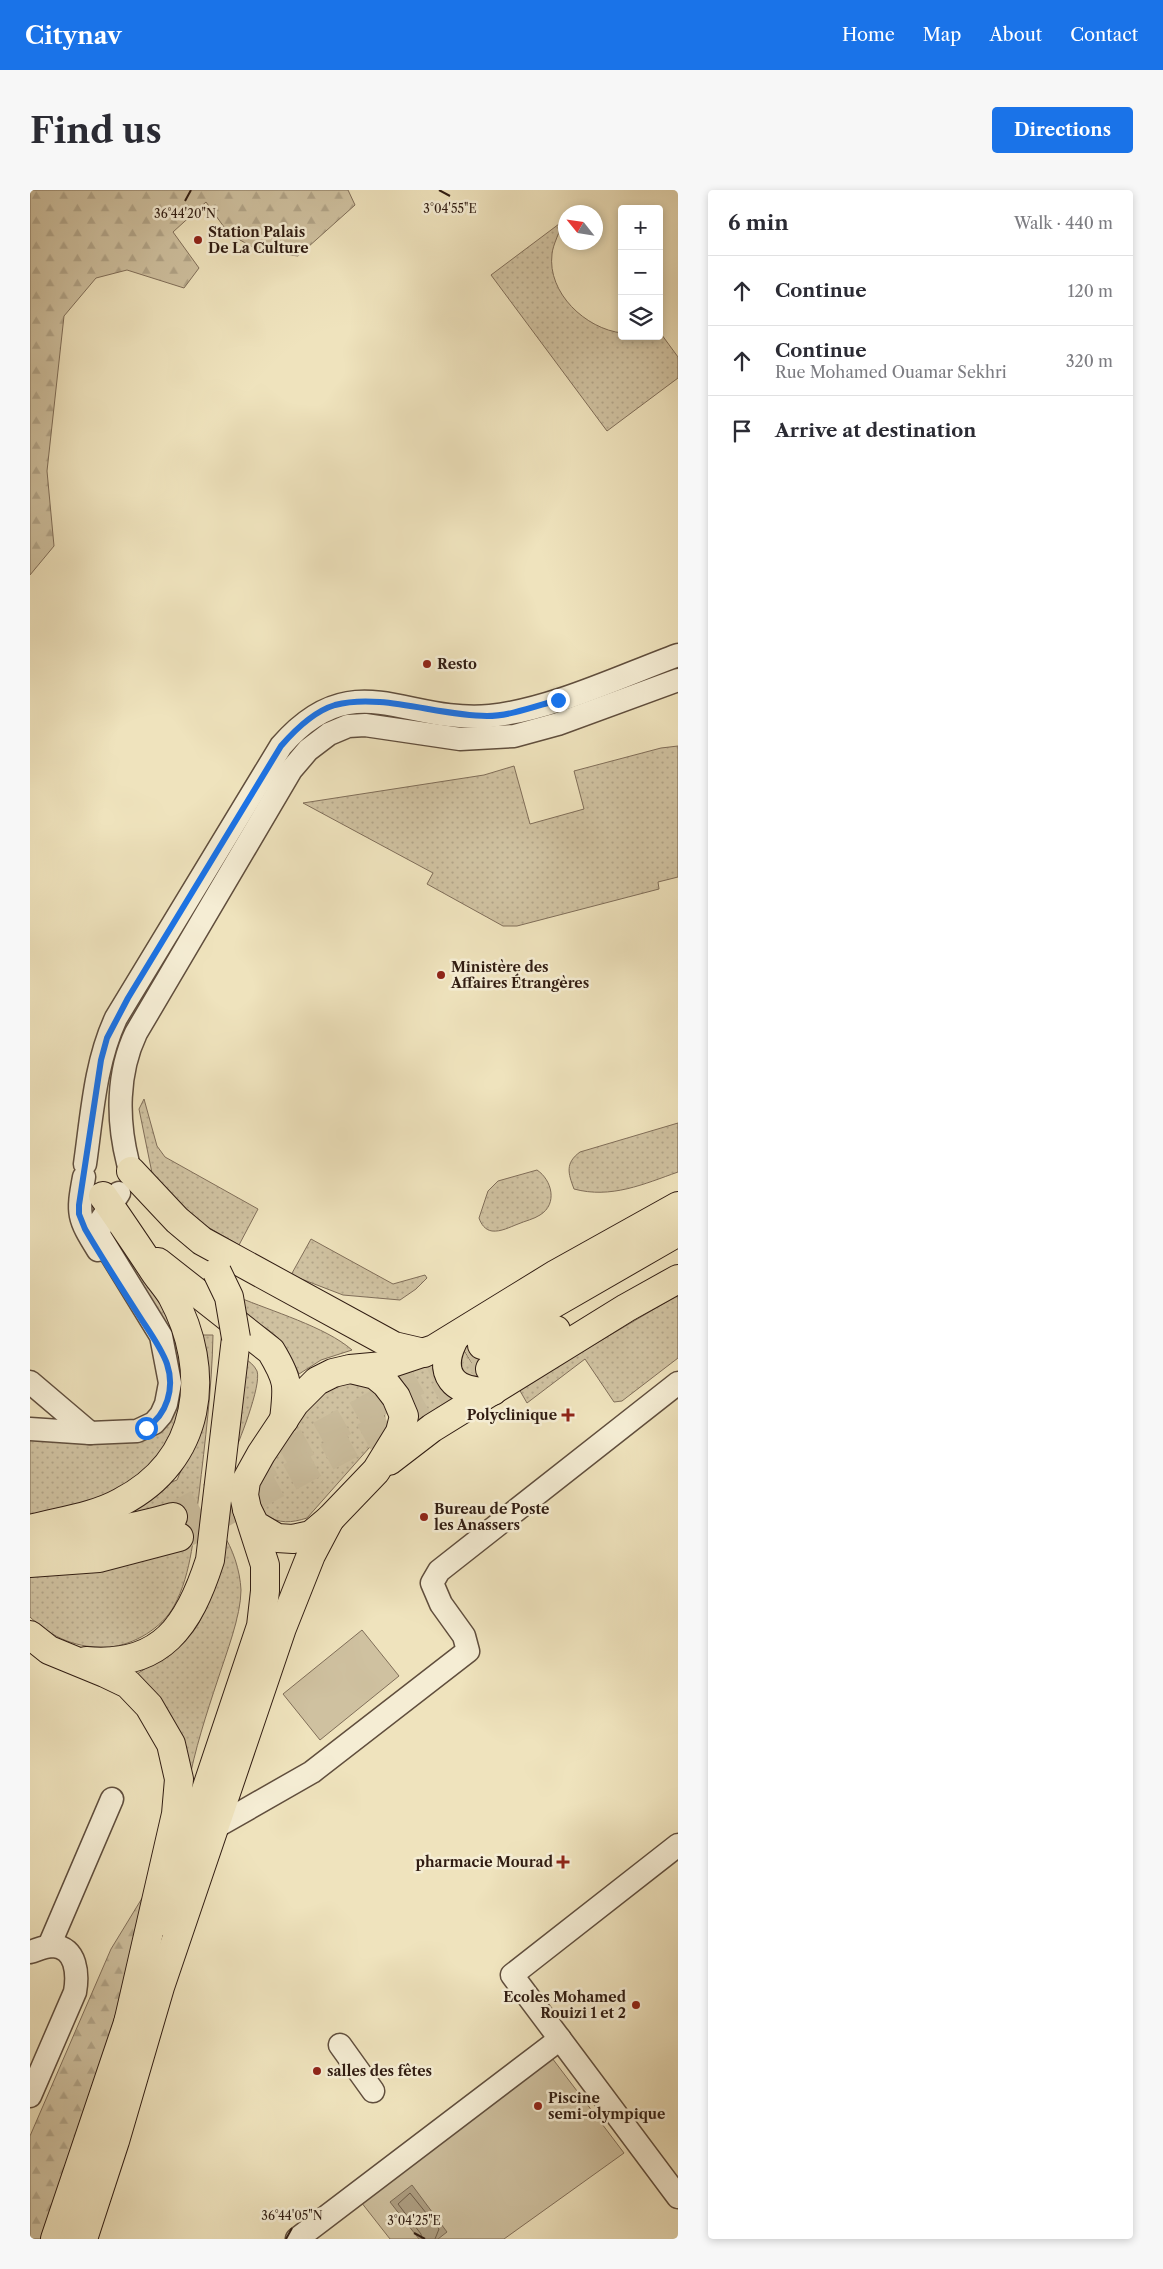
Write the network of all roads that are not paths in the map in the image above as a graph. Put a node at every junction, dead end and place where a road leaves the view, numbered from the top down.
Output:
1 (678, 655) edge
2 (678, 680) edge
3 (84, 1170) junction
4 (122, 1186) junction
5 (678, 1206) edge
6 (678, 1232) edge
7 (135, 1241) junction
8 (678, 1258) edge
9 (678, 1279) edge
10 (361, 1329) junction
11 (455, 1337) junction
12 (424, 1353) junction
13 (167, 1364) junction
14 (488, 1368) junction
15 (384, 1375) junction
16 (30, 1382) edge
17 (678, 1383) edge
18 (284, 1420) junction
19 (30, 1429) edge
20 (90, 1433) junction
21 (376, 1471) junction
22 (247, 1509) junction
23 (330, 1519) junction
24 (30, 1529) edge
25 (30, 1539) edge
26 (30, 1563) edge
27 (30, 1635) edge
28 (72, 1660) junction
29 (112, 1799) dead end
30 (214, 1828) junction
31 (678, 1844) edge
32 (40, 1949) edge
33 (128, 2023) junction
34 (560, 2039) junction
35 (340, 2045) dead end
36 (373, 2091) dead end
37 (30, 2096) edge
38 (678, 2197) edge
39 (55, 2239) edge
40 (83, 2239) edge
41 (297, 2239) edge

1 - 3 street
2 - 4 street
3 - 4 street
3 - 4 street
3 - 13 street
4 - 7 main road
4 - 10 main road
4 - 13 street
4 - 28 main road, bridge
5 - 11 main road
6 - 14 main road
7 - 18 main road
7 - 24 main road
8 - 14 main road
9 - 14 main road
10 - 12 main road
10 - 15 main road
11 - 12 main road
11 - 14 main road
12 - 15 main road
13 - 20 street
14 - 21 main road
15 - 18 main road
15 - 21 main road
16 - 20 street
17 - 30 street
18 - 22 main road
19 - 20 street
21 - 23 main road
22 - 23 main road
22 - 33 main road
23 - 30 main road
25 - 26 main road
27 - 28 main road
28 - 33 main road
29 - 32 street
30 - 40 main road
31 - 34 street
32 - 37 street
33 - 39 main road
34 - 38 street
34 - 41 street
35 - 36 street

